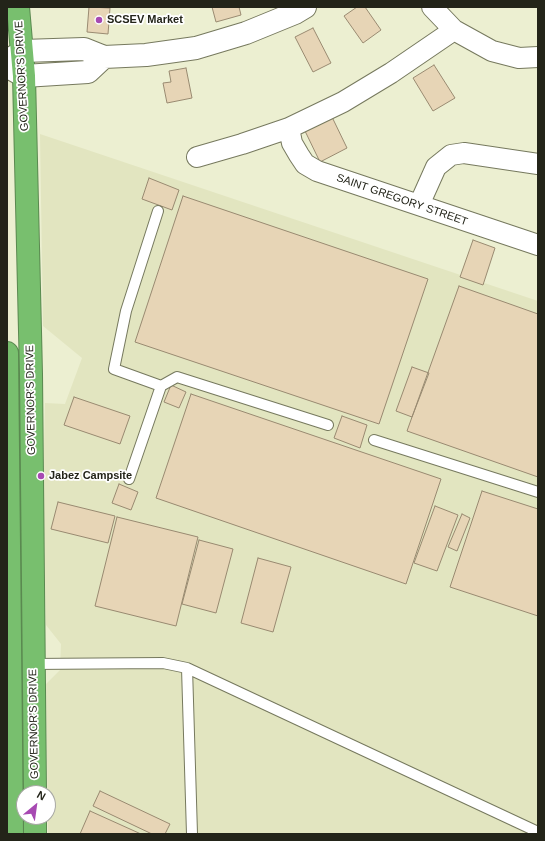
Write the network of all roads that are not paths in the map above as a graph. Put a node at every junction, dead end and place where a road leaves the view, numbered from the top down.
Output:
1 (18, 7) edge
2 (305, 7) edge
3 (432, 7) edge
4 (454, 30) junction
5 (15, 56) edge
6 (104, 57) junction
7 (538, 57) edge
8 (15, 71) edge
9 (289, 128) junction
10 (197, 157) dead end
11 (538, 164) edge
12 (419, 205) junction
13 (158, 212) dead end
14 (538, 245) edge
15 (7, 353) edge
16 (161, 386) junction
17 (328, 425) dead end
18 (374, 440) dead end
19 (129, 479) dead end
20 (538, 492) edge
21 (18, 593) edge
22 (10, 664) junction
23 (34, 664) junction
24 (187, 668) junction
25 (35, 785) edge
26 (538, 832) edge
27 (12, 834) edge
28 (192, 834) edge

1 - 5 highway, GOVERNOR'S DRIVE
2 - 6 street
3 - 4 street
4 - 7 street
4 - 9 street
5 - 6 street
5 - 8 highway, GOVERNOR'S DRIVE
6 - 8 street
8 - 21 highway, GOVERNOR'S DRIVE
9 - 10 street
9 - 12 street, SAINT GREGORY STREET
11 - 12 street
12 - 14 street, SAINT GREGORY STREET
13 - 16 lane
15 - 21 highway, GOVERNOR'S DRIVE
16 - 17 lane
16 - 19 lane
18 - 20 lane
21 - 22 highway, GOVERNOR'S DRIVE
21 - 23 highway, GOVERNOR'S DRIVE
22 - 23 lane
22 - 27 highway, GOVERNOR'S DRIVE
23 - 24 lane
23 - 25 highway, GOVERNOR'S DRIVE
24 - 26 lane
24 - 28 lane

